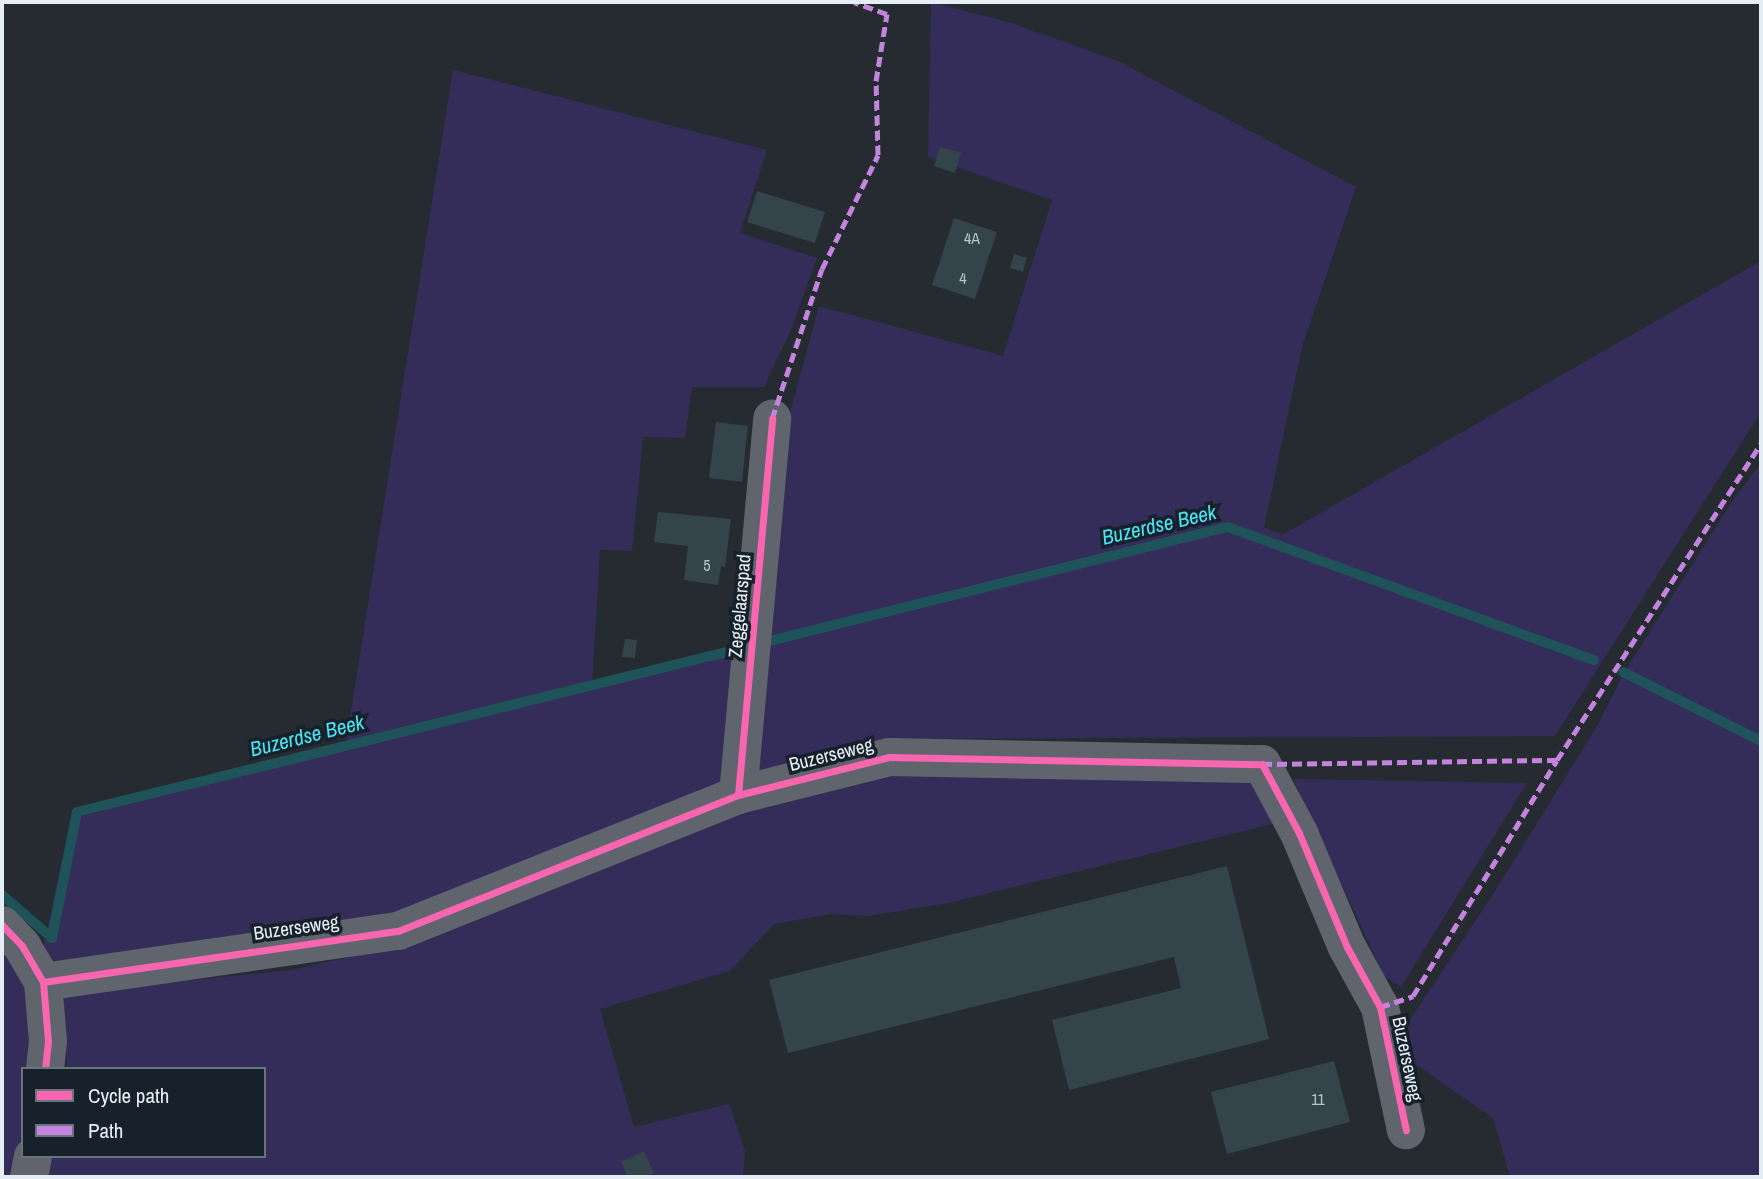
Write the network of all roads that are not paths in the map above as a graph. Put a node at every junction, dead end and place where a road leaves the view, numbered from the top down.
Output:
1 (772, 419) dead end
2 (738, 795) junction
3 (2, 925) edge
4 (43, 982) junction
5 (45, 1067) edge
6 (1406, 1130) dead end
7 (33, 1158) edge
8 (29, 1177) edge

1 - 2 street, Zeggelaarspad
2 - 4 street, Buzerseweg
2 - 6 street, Buzerseweg
3 - 4 street
4 - 5 street
7 - 8 street

